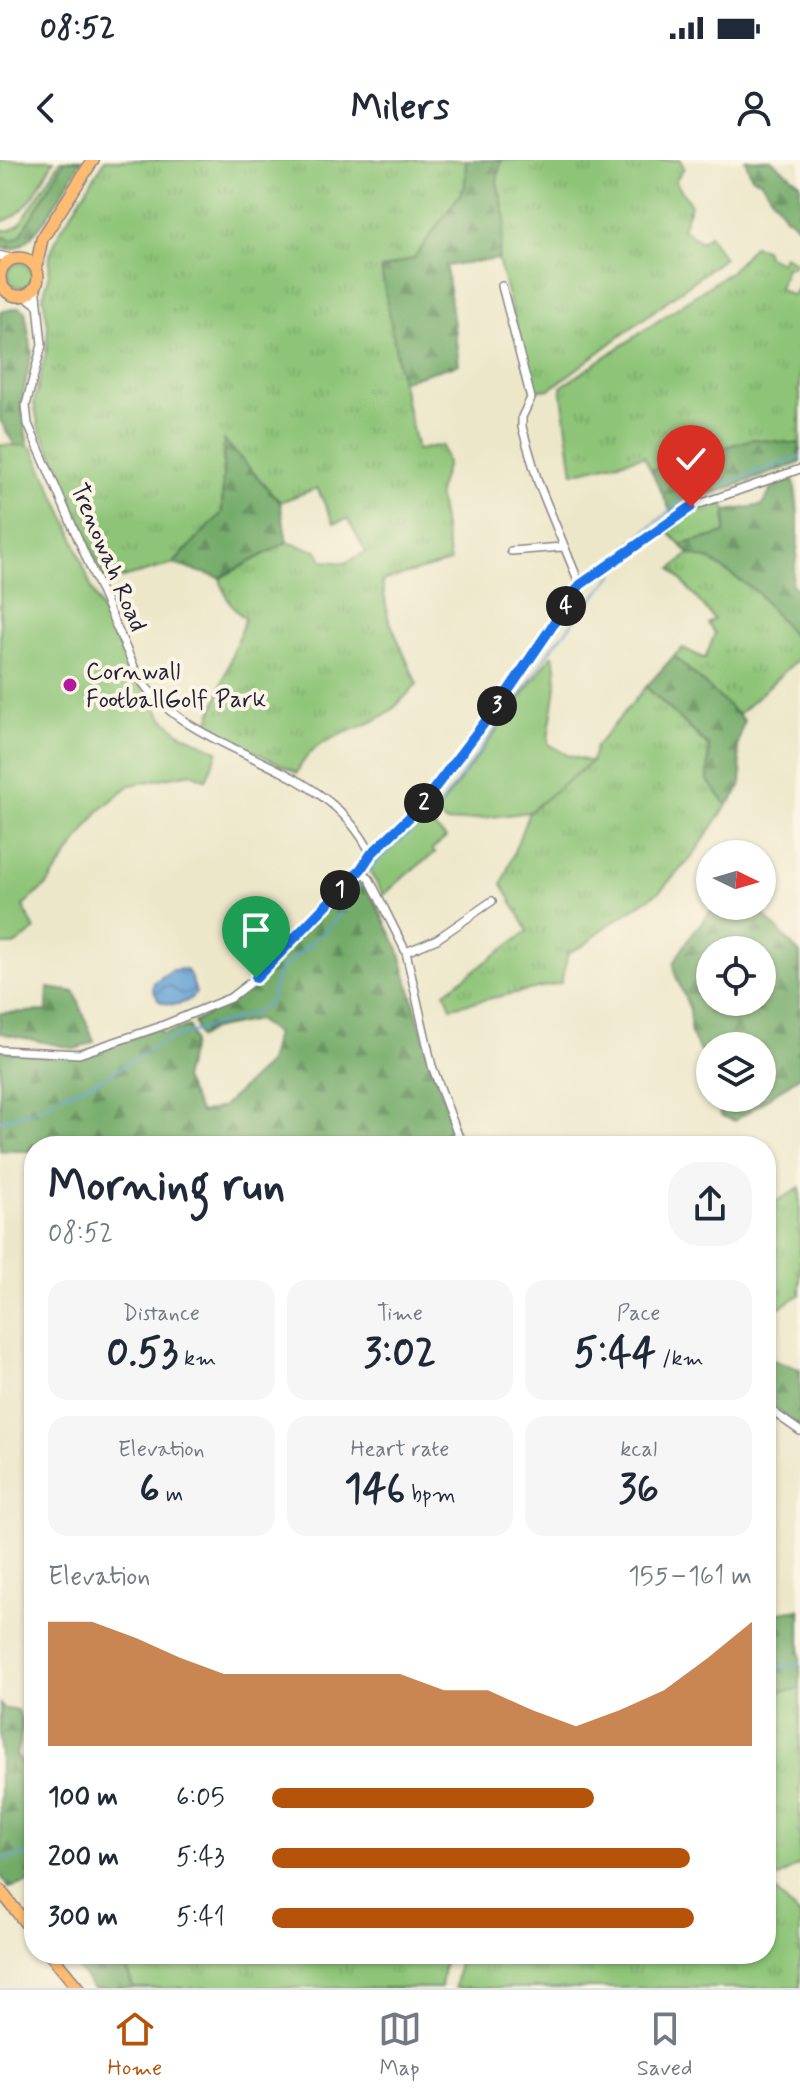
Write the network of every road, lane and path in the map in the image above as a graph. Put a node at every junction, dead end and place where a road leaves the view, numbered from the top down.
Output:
1 (93, 160) edge
2 (42, 239) junction
3 (0, 256) edge
4 (14, 258) junction
5 (36, 268) junction
6 (0, 276) edge
7 (36, 284) junction
8 (502, 286) dead end
9 (23, 295) junction
10 (0, 301) edge
11 (37, 306) junction
12 (800, 469) edge
13 (562, 547) junction
14 (511, 551) dead end
15 (580, 585) junction
16 (371, 854) junction
17 (365, 874) junction
18 (492, 901) dead end
19 (406, 952) junction
20 (0, 1050) edge
21 (458, 1136) edge
22 (776, 1414) edge
23 (800, 1431) edge
24 (0, 1890) edge
25 (24, 1921) edge
26 (58, 1964) edge
27 (78, 1988) edge

1 - 2 highway
2 - 4 highway
2 - 5 highway
3 - 4 street
4 - 5 highway
4 - 6 highway
5 - 7 highway
6 - 9 highway
7 - 9 highway
7 - 11 street, Trenowah Road
8 - 13 street
9 - 10 highway
9 - 11 street
11 - 16 street, Trenowah Road
12 - 15 street
13 - 14 street
13 - 15 street
15 - 16 street
16 - 17 street
17 - 19 street
17 - 20 street
18 - 19 street
19 - 21 street
22 - 23 street
24 - 25 highway
26 - 27 highway

